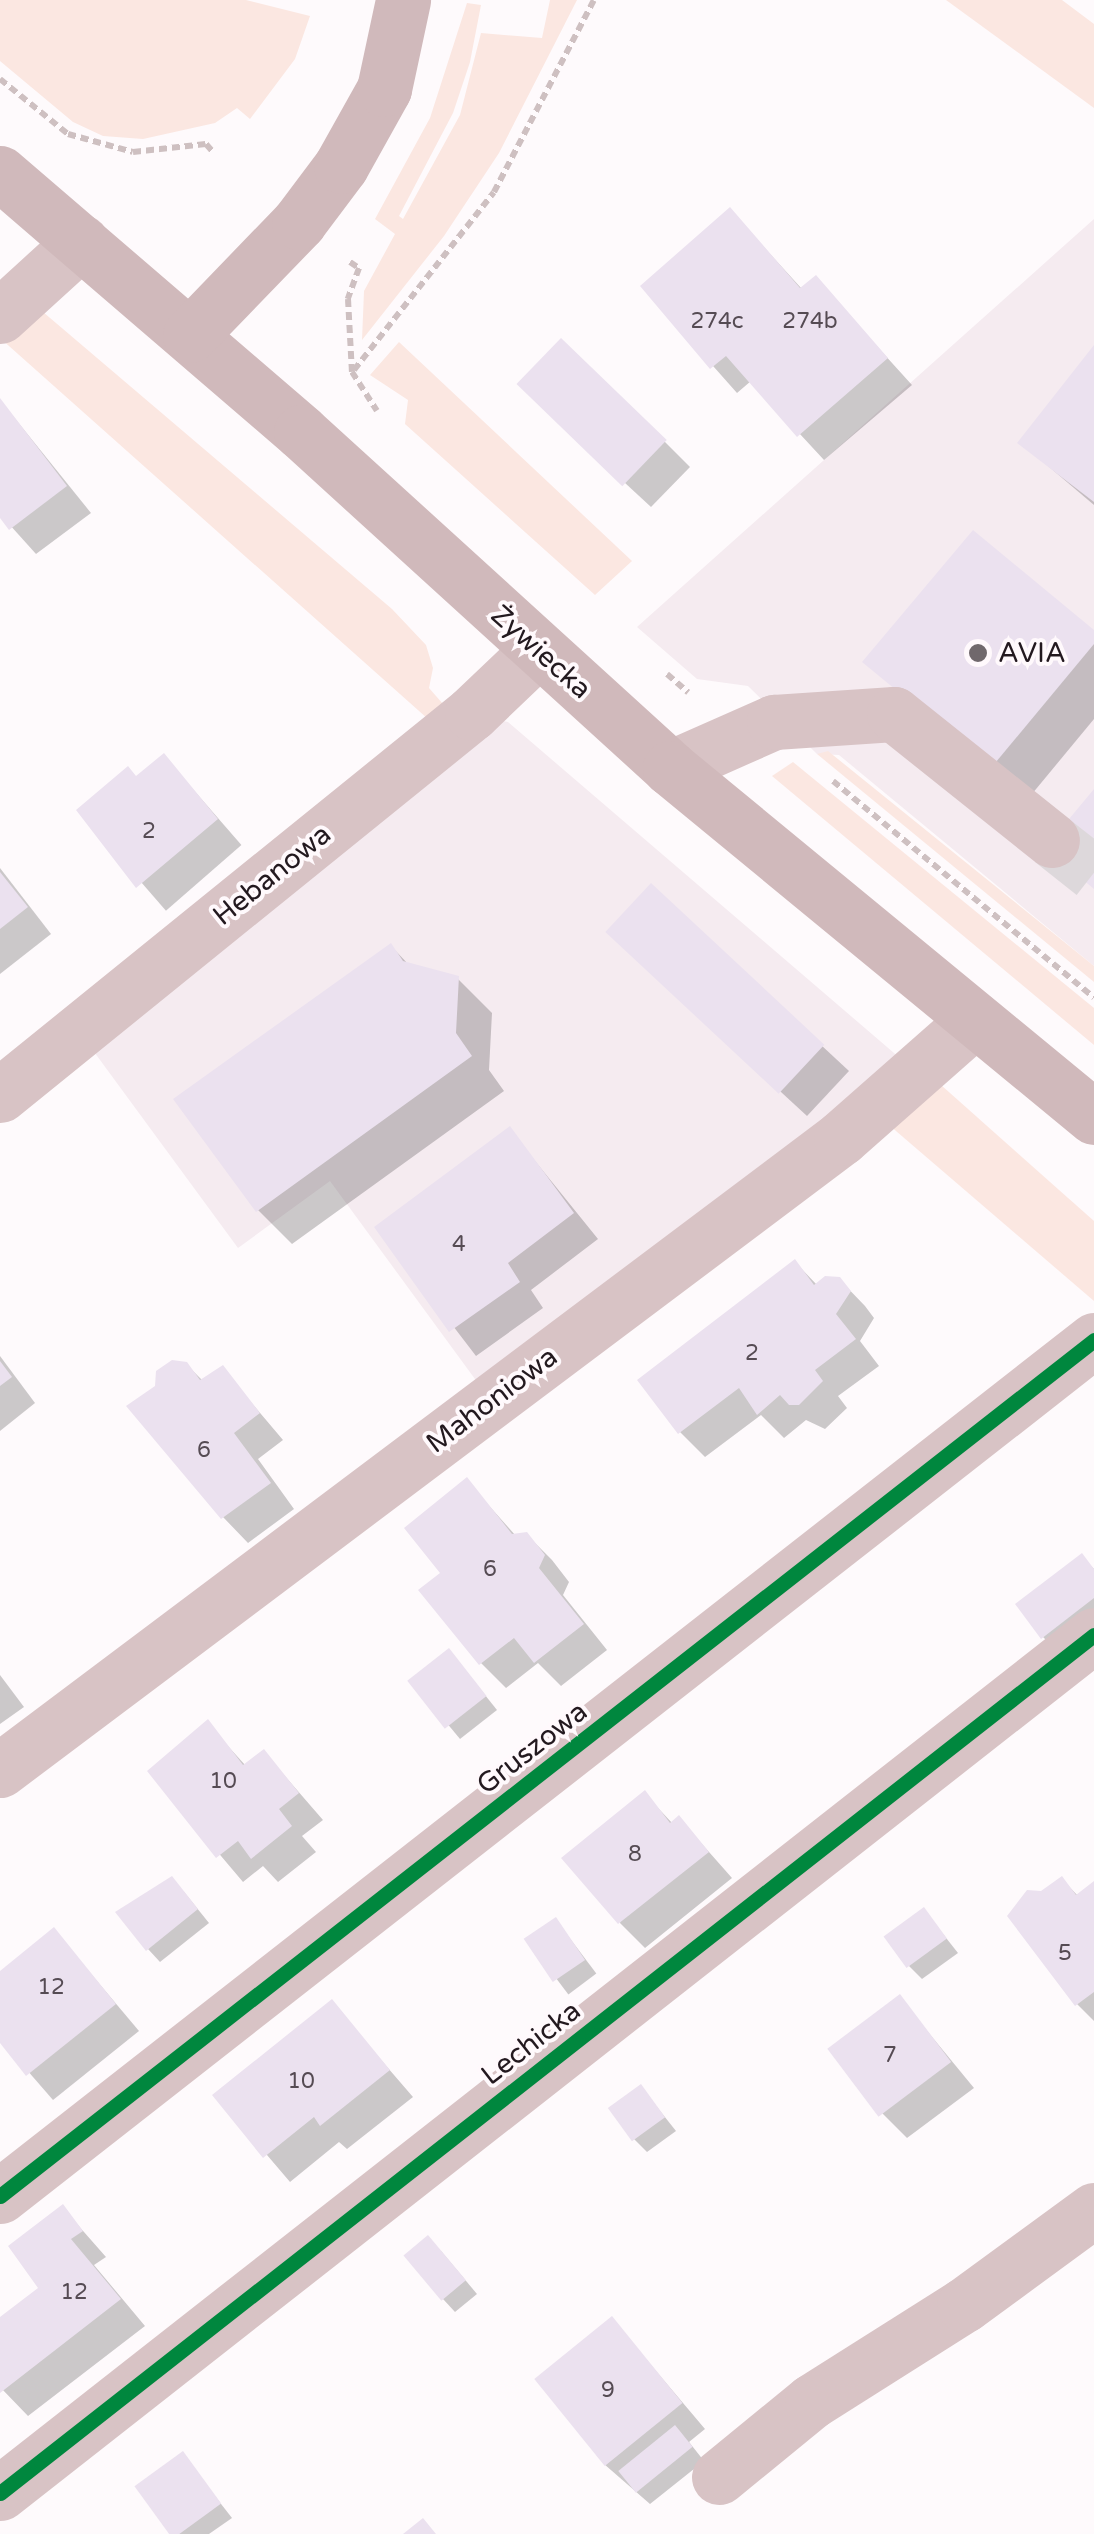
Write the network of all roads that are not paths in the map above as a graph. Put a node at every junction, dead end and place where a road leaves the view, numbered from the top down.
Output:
1 (404, 0) edge
2 (0, 173) edge
3 (81, 242) junction
4 (0, 316) edge
5 (190, 334) junction
6 (538, 650) junction
7 (670, 768) junction
8 (1052, 840) tunnel mouth
9 (975, 1020) junction
10 (0, 1095) edge
11 (1094, 1117) edge
12 (1094, 1340) edge
13 (1094, 1635) edge
14 (0, 1770) edge
15 (0, 2196) edge
16 (1094, 2210) edge
17 (718, 2476) dead end
18 (0, 2492) edge

1 - 5 main road
2 - 3 main road, Żywiecka
3 - 4 street
3 - 5 main road, Żywiecka
5 - 6 main road, Żywiecka
6 - 7 main road, Żywiecka
6 - 10 street, Hebanowa
7 - 8 street
7 - 9 main road, Żywiecka
9 - 11 main road, Żywiecka
9 - 14 street, Mahoniowa
12 - 15 street, Gruszowa
13 - 18 street, Lechicka
16 - 17 street

